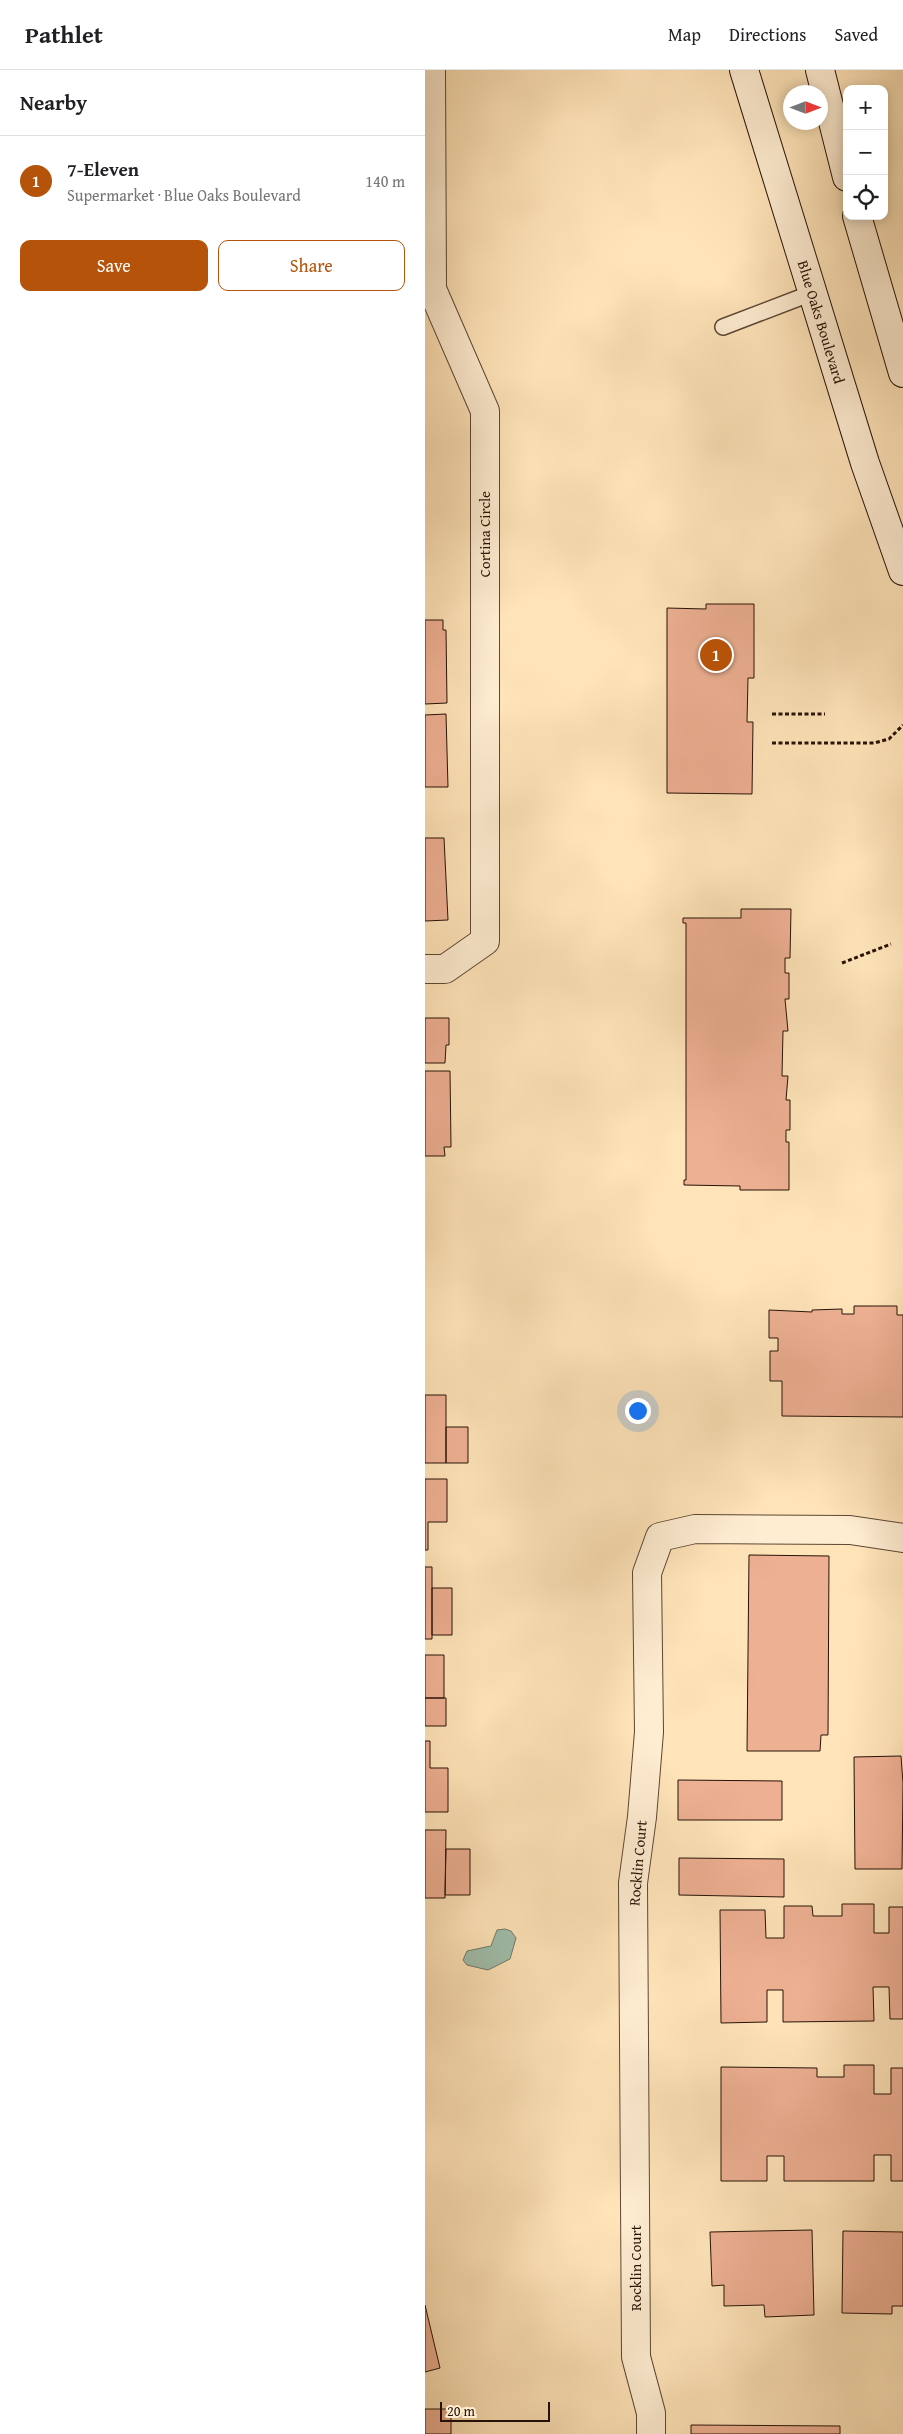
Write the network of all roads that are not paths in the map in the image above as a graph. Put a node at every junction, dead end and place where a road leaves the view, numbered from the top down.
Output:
1 (431, 70) edge
2 (745, 70) edge
3 (820, 70) edge
4 (846, 175) edge
5 (858, 220) edge
6 (812, 293) junction
7 (723, 327) dead end
8 (903, 374) edge
9 (903, 571) edge
10 (425, 970) edge
11 (903, 1538) edge
12 (651, 2434) edge

1 - 10 street, Cortina Circle
2 - 6 street, Blue Oaks Boulevard
3 - 4 street
5 - 8 street
6 - 7 lane
6 - 9 street, Blue Oaks Boulevard
11 - 12 street, Rocklin Court

